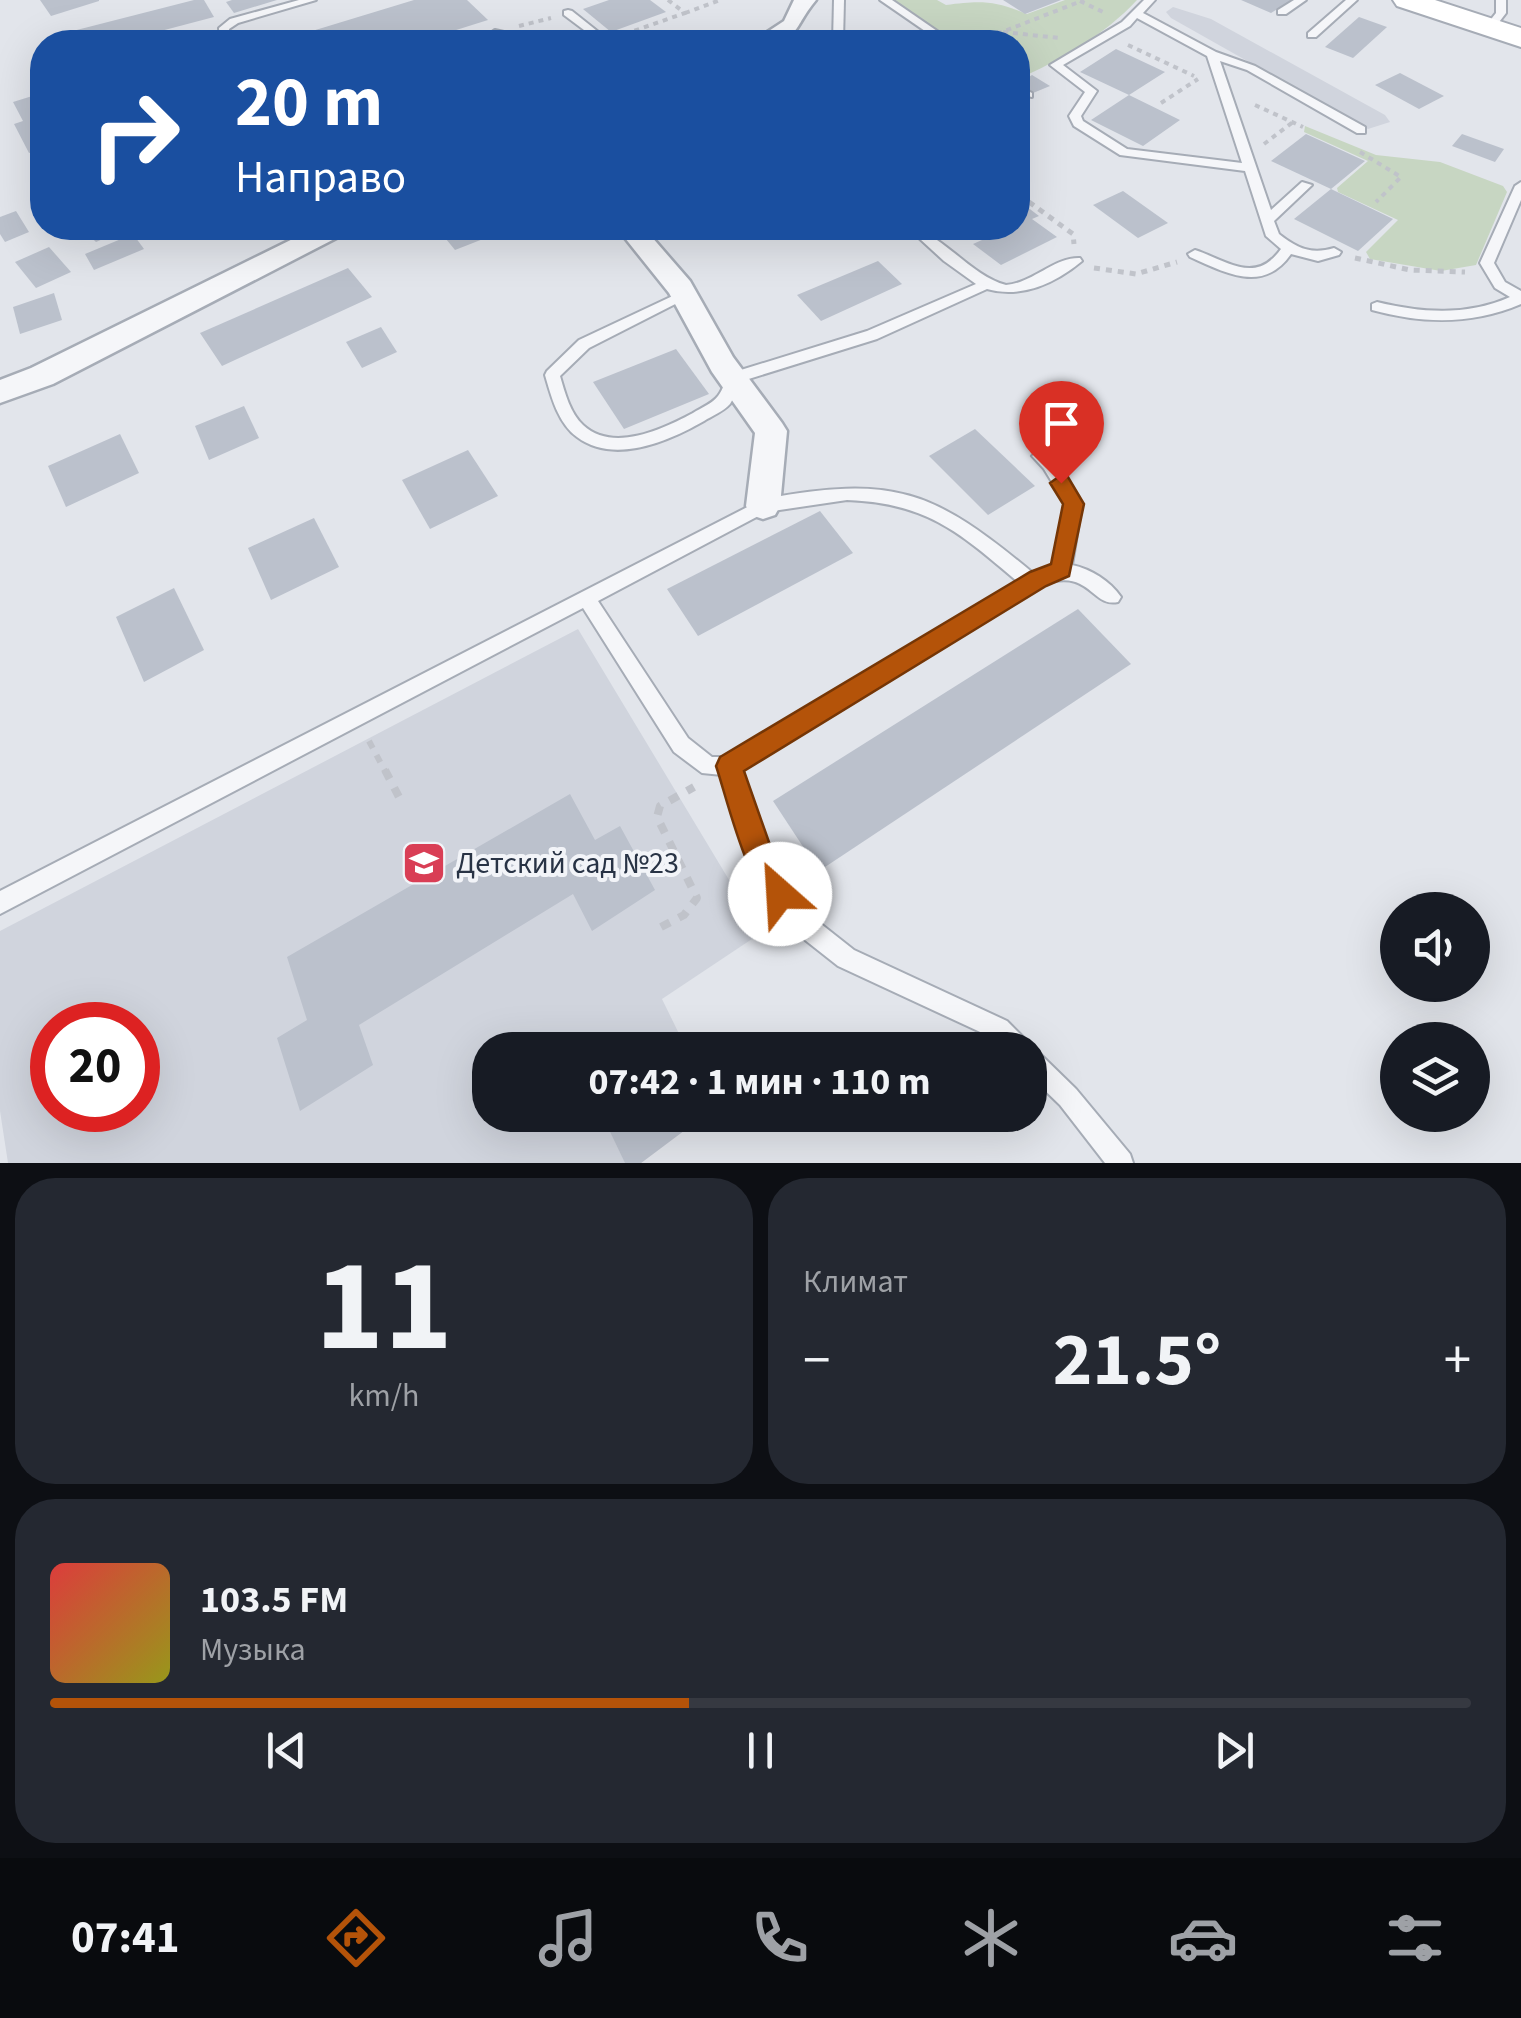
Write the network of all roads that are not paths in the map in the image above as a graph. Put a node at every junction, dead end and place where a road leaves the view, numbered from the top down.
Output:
1 (311, 0) edge
2 (806, 0) edge
3 (839, 0) edge
4 (885, 0) edge
5 (1150, 0) edge
6 (1301, 0) edge
7 (1352, 0) edge
8 (1407, 0) edge
9 (1500, 0) edge
10 (1282, 12) dead end
11 (568, 14) road end
12 (1137, 14) junction
13 (1489, 28) junction
14 (224, 30) edge
15 (589, 30) edge
16 (783, 30) edge
17 (838, 30) edge
18 (930, 30) edge
19 (1312, 35) dead end
20 (1521, 38) edge
21 (1212, 54) junction
22 (1361, 130) dead end
23 (1250, 168) junction
24 (1306, 184) dead end
25 (1519, 196) edge
26 (1266, 221) junction
27 (309, 240) edge
28 (640, 240) edge
29 (929, 240) edge
30 (1288, 249) junction
31 (1334, 252) road end
32 (1195, 254) road end
33 (1074, 261) road end
34 (985, 284) junction
35 (684, 296) junction
36 (1521, 297) edge
37 (1377, 306) dead end
38 (733, 378) junction
39 (0, 392) edge
40 (1040, 456) dead end
41 (762, 506) junction
42 (1062, 570) junction
43 (1032, 583) junction
44 (1112, 596) dead end
45 (586, 598) junction
46 (729, 766) junction
47 (0, 903) edge
48 (1002, 1032) edge
49 (1047, 1077) edge
50 (1121, 1163) edge

1 - 14 lane
2 - 16 street
3 - 17 lane
4 - 18 lane
5 - 12 lane
6 - 10 lane
7 - 19 lane
8 - 13 street
9 - 13 lane
11 - 15 lane
12 - 21 lane
12 - 23 lane
13 - 20 street
21 - 22 lane
21 - 23 lane
23 - 26 lane
24 - 26 lane
25 - 36 lane
26 - 30 lane
27 - 39 street
28 - 35 street
29 - 34 lane
30 - 31 lane
30 - 32 lane
33 - 34 lane
34 - 38 lane
35 - 38 street
35 - 38 lane
36 - 37 lane
38 - 41 street
40 - 42 lane
41 - 43 lane
41 - 45 lane
42 - 43 lane
42 - 44 lane
43 - 46 lane
45 - 46 lane
45 - 47 lane
46 - 48 lane
49 - 50 lane

